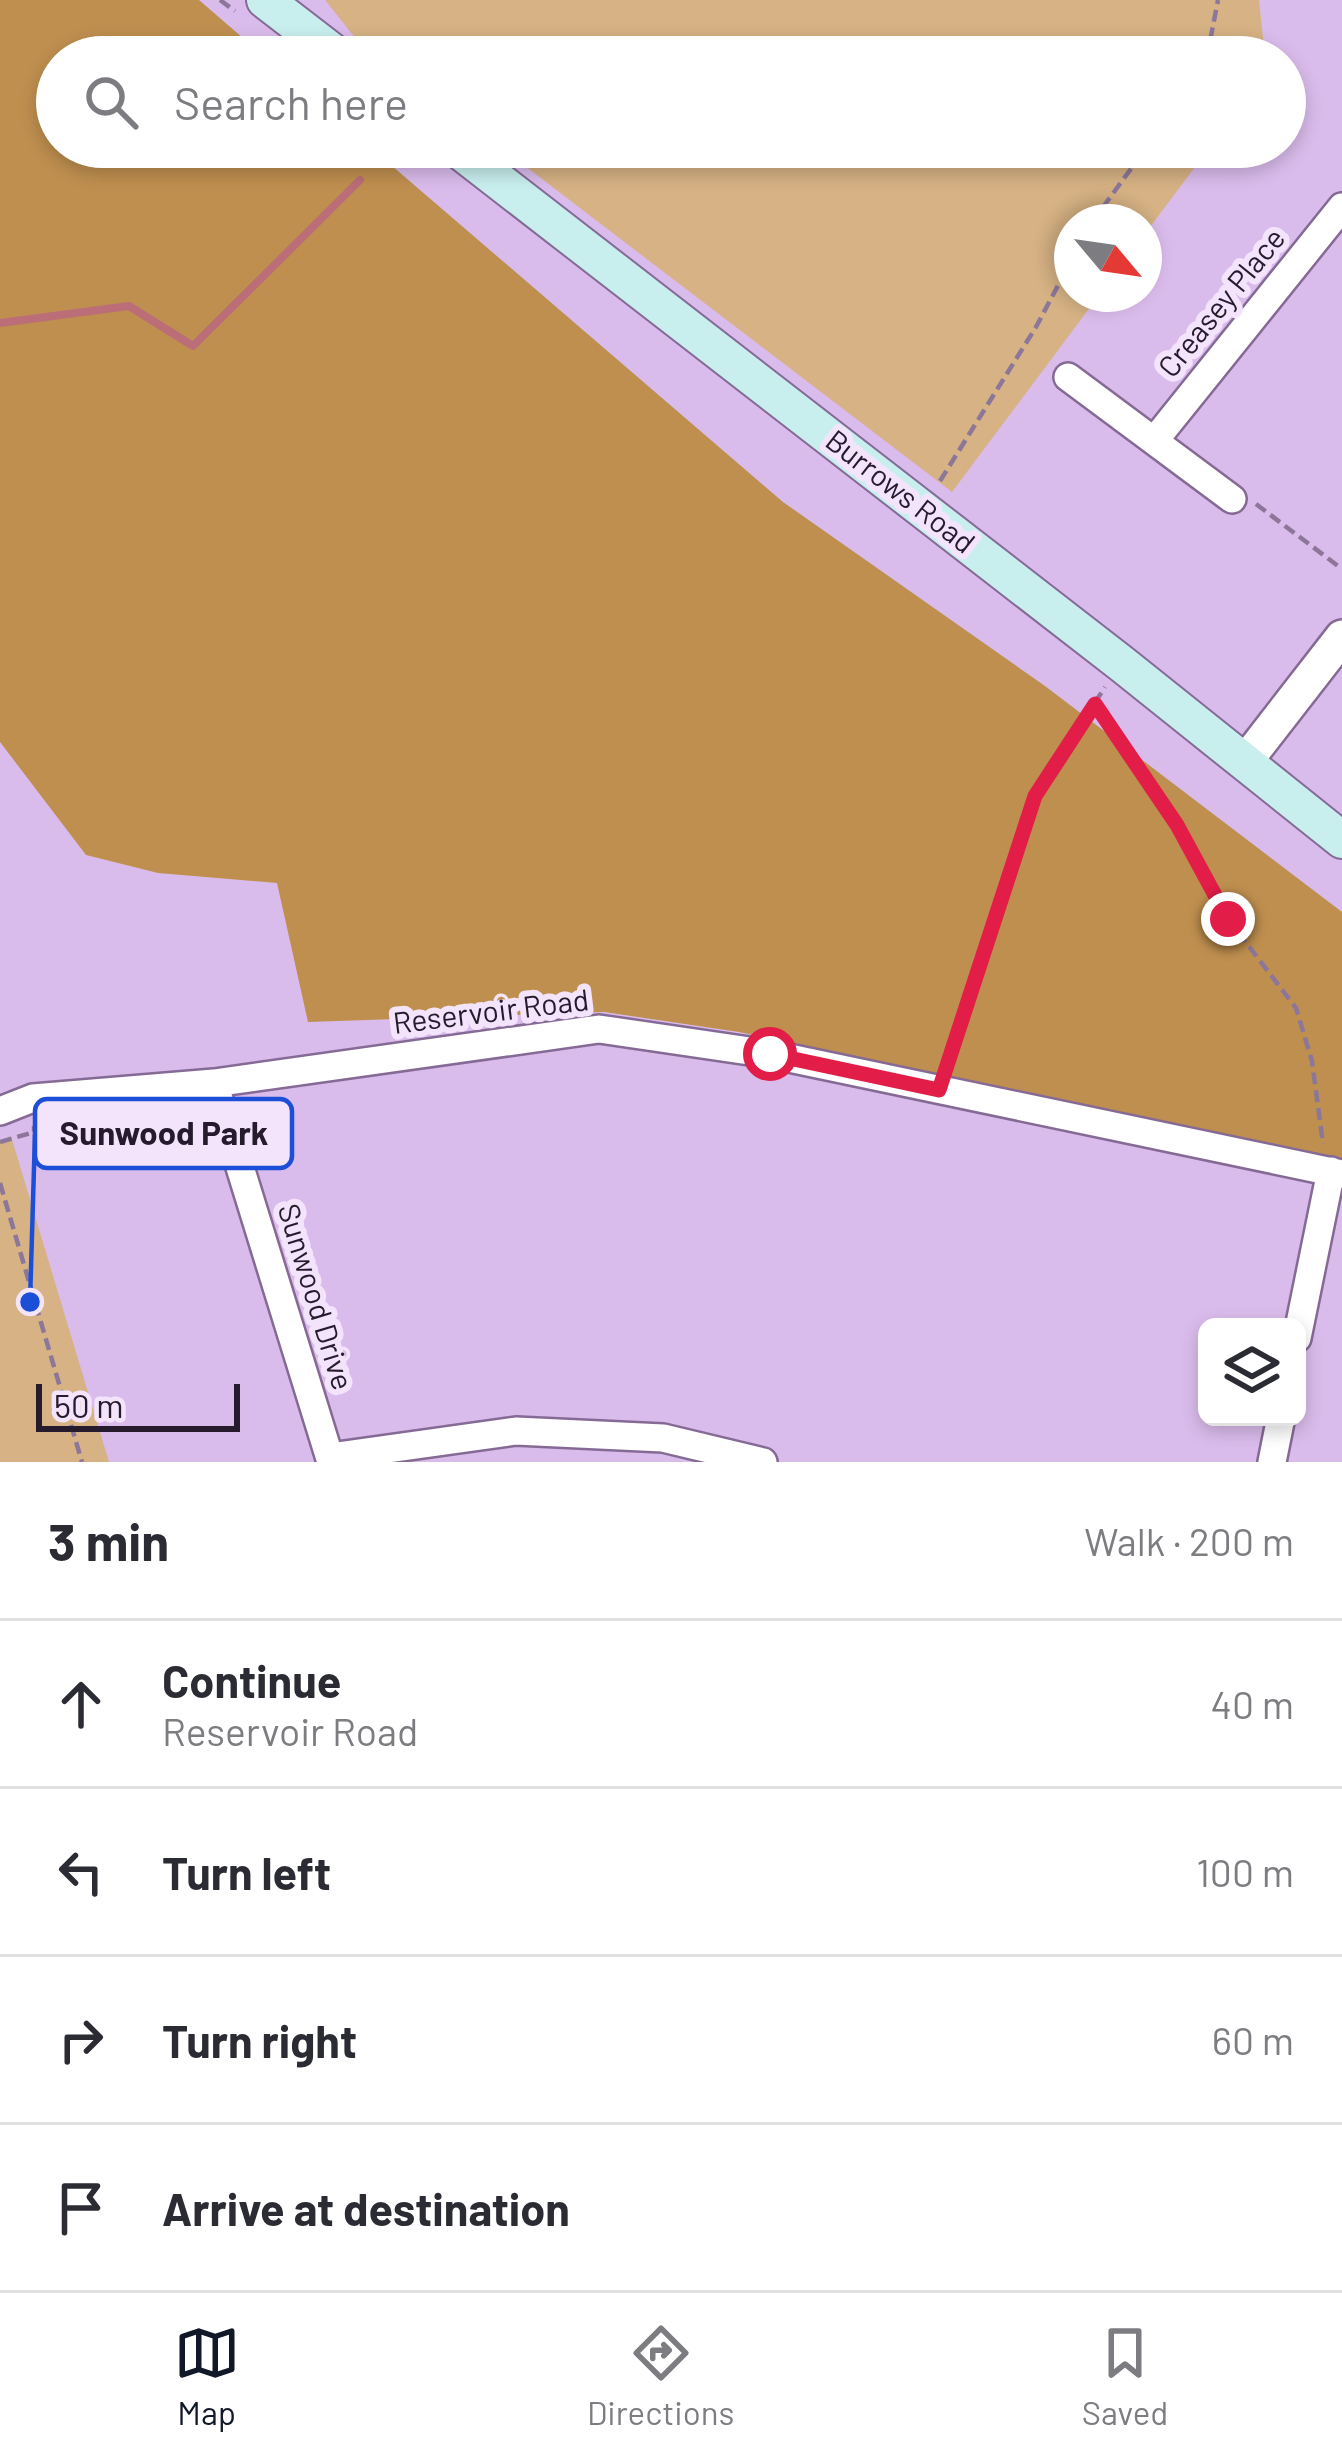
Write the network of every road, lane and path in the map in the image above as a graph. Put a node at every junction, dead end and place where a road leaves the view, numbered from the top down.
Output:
1 (265, 0) edge
2 (1218, 0) edge
3 (312, 36) edge
4 (1211, 36) edge
5 (482, 168) edge
6 (1132, 168) edge
7 (1105, 204) edge
8 (1342, 207) edge
9 (1054, 292) edge
10 (1068, 377) dead end
11 (1154, 441) junction
12 (940, 481) dead end
13 (1240, 498) joint
14 (1342, 569) edge
15 (1342, 638) edge
16 (1103, 691) dead end
17 (1095, 704) junction
18 (1245, 762) junction
19 (1342, 840) edge
20 (214, 1083) junction
21 (939, 1090) junction
22 (0, 1111) edge
23 (1336, 1172) edge
24 (0, 1183) edge
25 (1302, 1318) edge
26 (1279, 1426) edge
27 (330, 1460) edge
28 (82, 1462) edge
29 (763, 1462) edge
30 (1272, 1462) edge

1 - 3 main road
2 - 4 path
5 - 18 main road, Burrows Road
6 - 7 path
8 - 11 street, Creasey Place
9 - 12 path
10 - 11 street
11 - 13 street
13 - 14 path
15 - 18 street
16 - 17 path
17 - 21 path
17 - 23 path
18 - 19 main road, Burrows Road
20 - 21 street, Reservoir Road
20 - 22 street, Reservoir Road
20 - 27 street, Sunwood Drive
21 - 23 street, Reservoir Road
23 - 25 street
24 - 28 path
26 - 30 street
27 - 29 street

